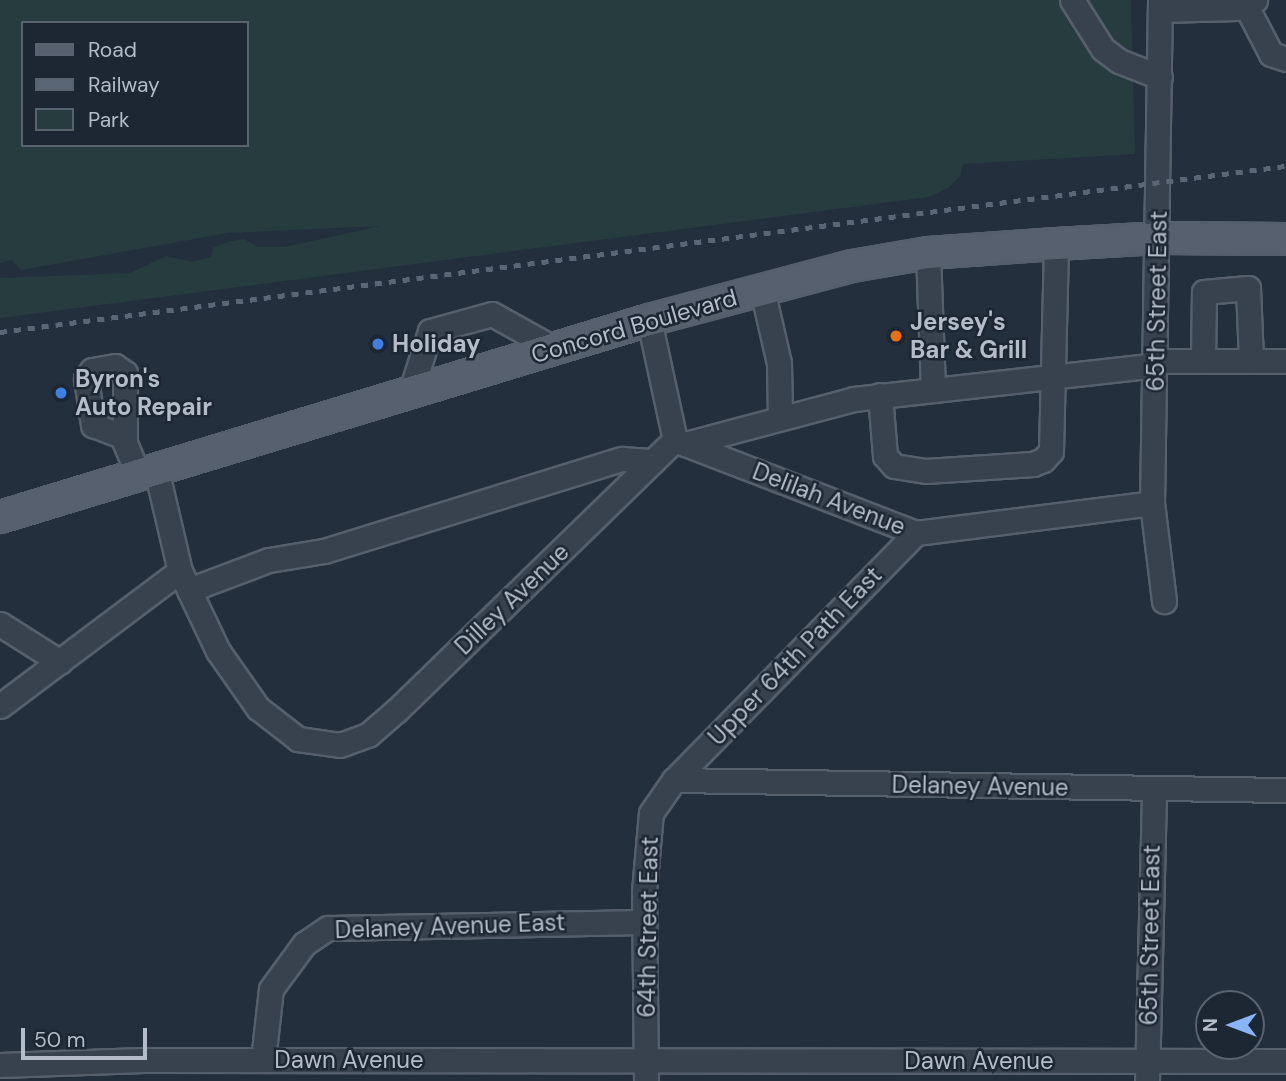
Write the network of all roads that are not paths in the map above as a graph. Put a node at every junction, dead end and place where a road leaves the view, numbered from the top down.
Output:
1 (1072, 0) edge
2 (1250, 2) edge
3 (1160, 5) edge
4 (1286, 59) edge
5 (1160, 77) junction
6 (1160, 238) junction
7 (1286, 239) edge
8 (1056, 244) junction
9 (928, 253) junction
10 (762, 289) junction
11 (649, 320) junction
12 (553, 348) junction
13 (1203, 360) junction
14 (1251, 361) junction
15 (1286, 361) edge
16 (1156, 363) junction
17 (1053, 375) junction
18 (933, 387) junction
19 (411, 391) junction
20 (880, 395) junction
21 (780, 416) junction
22 (125, 439) dead end
23 (680, 442) junction
24 (653, 461) junction
25 (147, 471) junction
26 (1152, 503) junction
27 (0, 517) edge
28 (916, 533) junction
29 (185, 581) junction
30 (1164, 601) dead end
31 (0, 624) edge
32 (60, 662) junction
33 (0, 706) edge
34 (674, 780) junction
35 (1154, 789) junction
36 (1286, 790) edge
37 (644, 922) junction
38 (263, 1060) junction
39 (1286, 1060) edge
40 (0, 1065) edge
41 (143, 1070) edge
42 (1147, 1070) edge
43 (646, 1071) edge

1 - 5 street
2 - 3 street
2 - 4 street
3 - 5 street, 65th Street East
5 - 6 street, 65th Street East
6 - 7 main road, Concord Boulevard
6 - 8 main road, Concord Boulevard
6 - 16 street, 65th Street East
8 - 9 main road, Concord Boulevard
8 - 17 street
9 - 10 main road, Concord Boulevard
9 - 18 street
10 - 11 main road, Concord Boulevard
10 - 21 street
11 - 12 main road, Concord Boulevard
11 - 23 street
12 - 19 main road, Concord Boulevard
12 - 19 street
13 - 14 street
13 - 14 street
13 - 16 street
14 - 15 street
16 - 17 street
16 - 26 street, 65th Street East
17 - 18 street
17 - 20 street
18 - 20 street
19 - 25 main road, Concord Boulevard
20 - 21 street
21 - 23 street
22 - 25 street
23 - 24 street, Dilley Avenue
23 - 28 street, Delilah Avenue
24 - 29 street
24 - 29 street, Dilley Avenue
25 - 27 main road, Concord Boulevard
25 - 29 street
26 - 28 street, Delilah Avenue
26 - 30 street, 65th Street East
28 - 34 street, Upper 64th Path East
29 - 32 street
31 - 32 street
32 - 33 street
34 - 35 street, Delaney Avenue
34 - 37 street, 64th Street East
35 - 36 street, Delaney Avenue
35 - 42 street, 65th Street East
37 - 38 street, Delaney Avenue East
37 - 43 street, 64th Street East
38 - 41 street, Dawn Avenue
38 - 43 street, Dawn Avenue
39 - 42 street, Dawn Avenue
40 - 41 street, Dawn Avenue
42 - 43 street, Dawn Avenue

